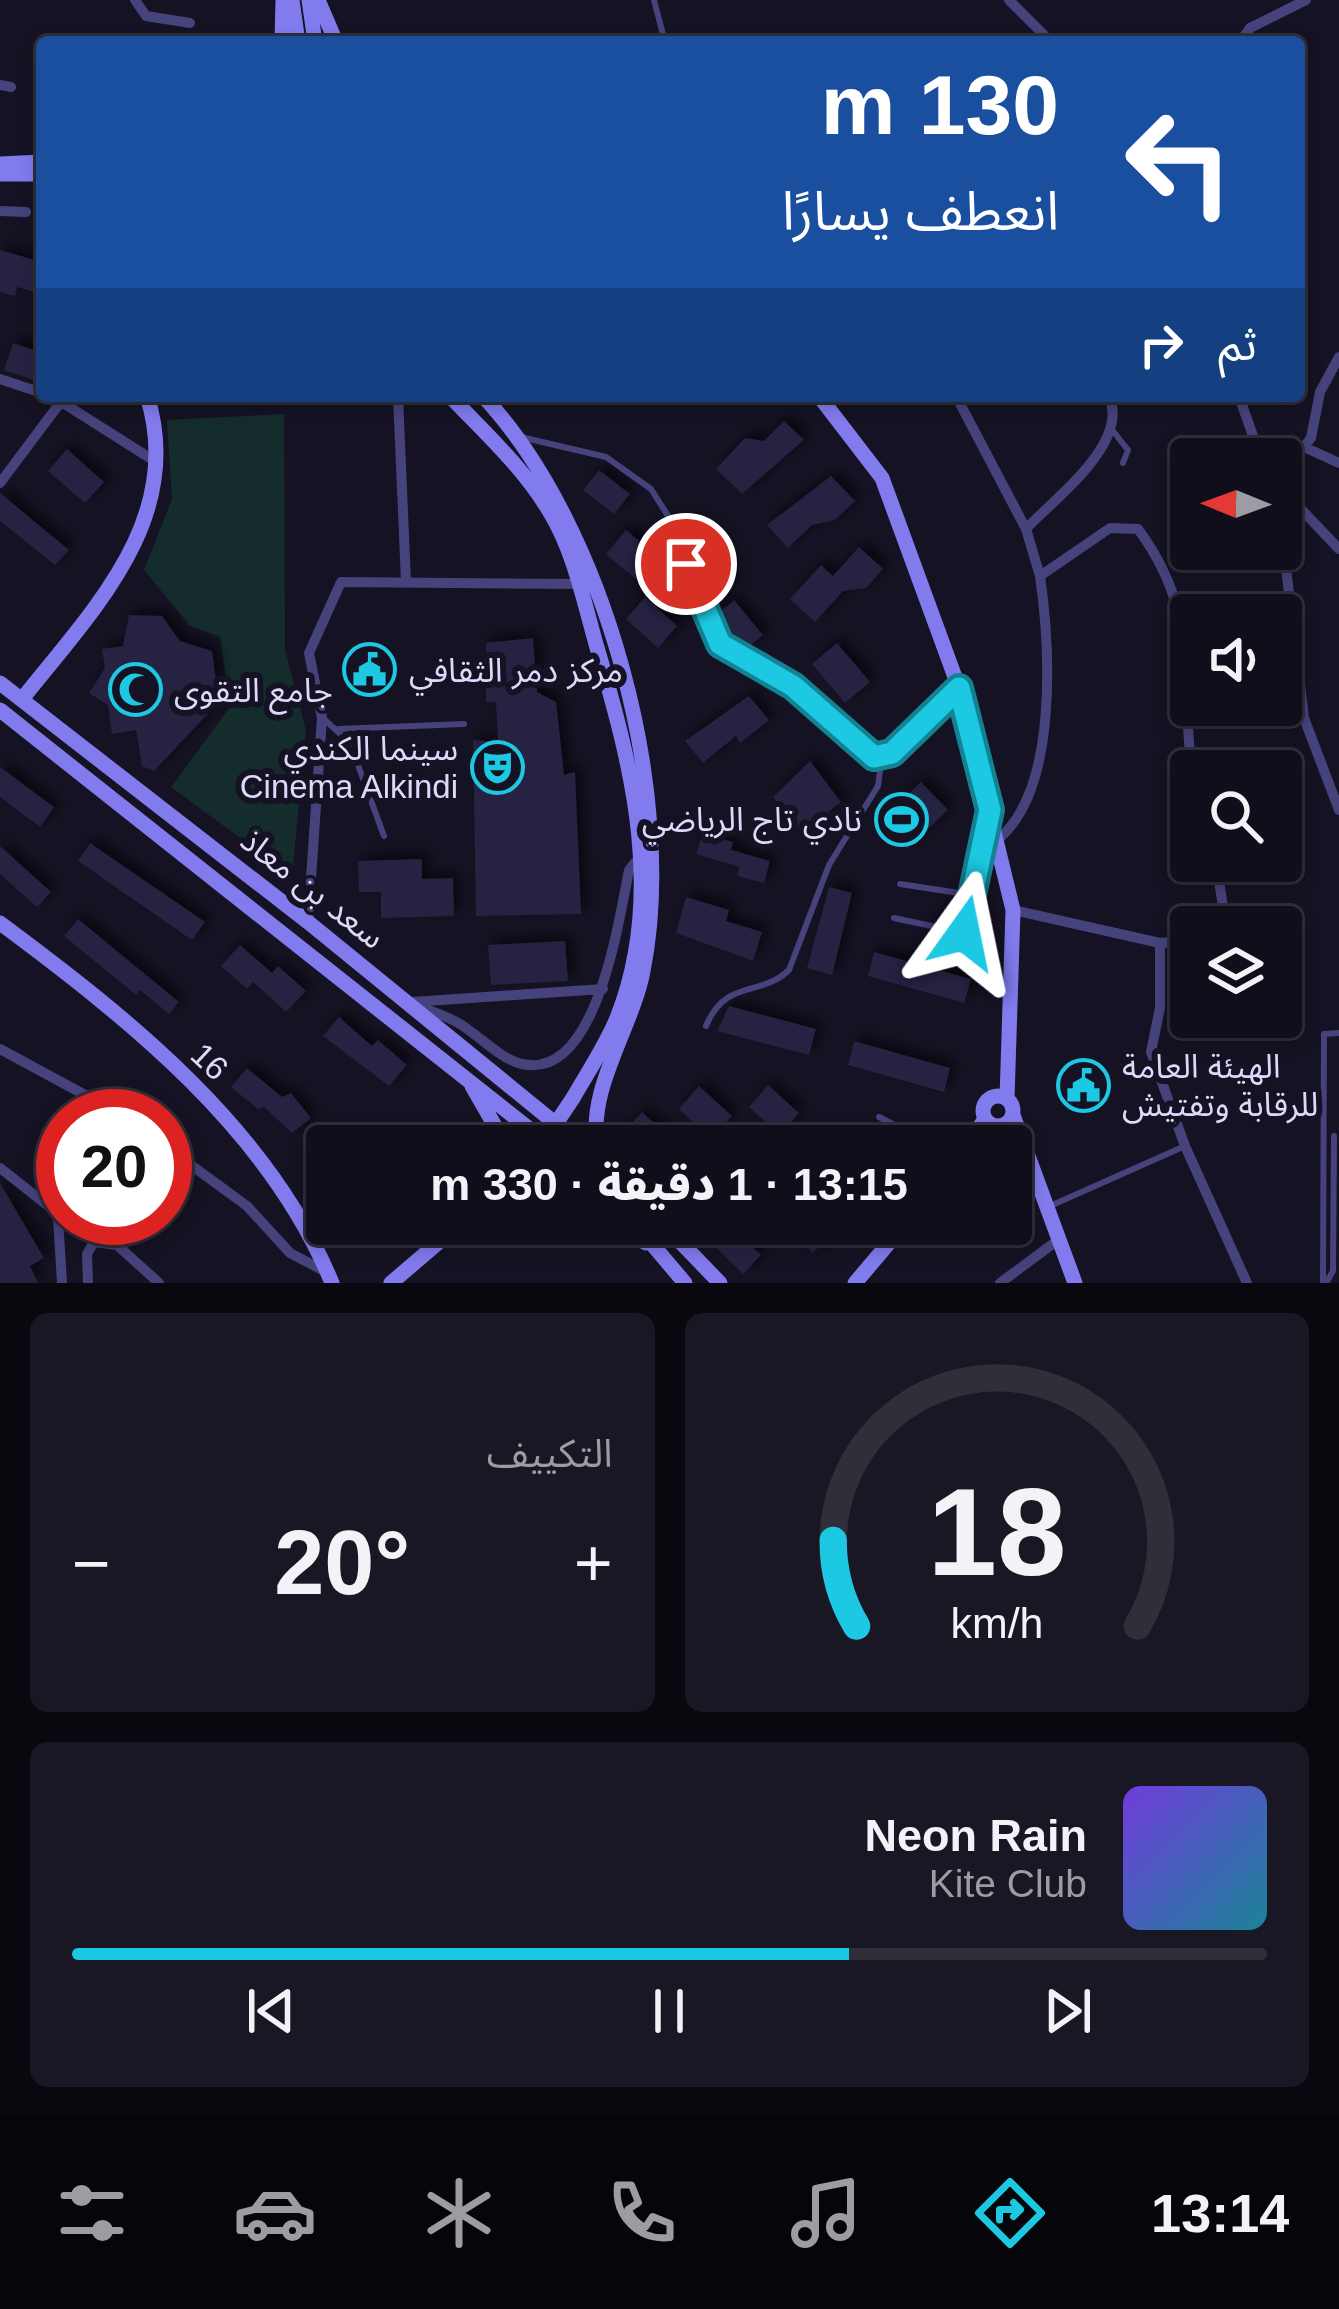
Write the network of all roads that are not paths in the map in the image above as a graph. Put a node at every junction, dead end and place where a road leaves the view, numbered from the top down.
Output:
1 (135, 0) edge
2 (314, 0) edge
3 (654, 0) edge
4 (1009, 0) edge
5 (1306, 0) edge
6 (286, 3) edge
7 (190, 23) dead end
8 (285, 36) edge
9 (296, 36) edge
10 (315, 36) edge
11 (333, 36) edge
12 (663, 36) edge
13 (1045, 36) edge
14 (1244, 36) edge
15 (36, 162) edge
16 (0, 164) edge
17 (0, 174) edge
18 (36, 174) edge
19 (0, 211) edge
20 (26, 212) dead end
21 (1339, 360) edge
22 (0, 379) edge
23 (36, 391) edge
24 (54, 402) edge
25 (63, 402) edge
26 (148, 402) edge
27 (398, 402) edge
28 (456, 402) edge
29 (489, 402) edge
30 (824, 402) edge
31 (959, 402) edge
32 (1112, 402) edge
33 (1241, 402) edge
34 (1113, 431) junction
35 (521, 437) junction
36 (1254, 438) edge
37 (1304, 447) joint
38 (153, 460) junction
39 (1123, 463) dead end
40 (1339, 463) edge
41 (0, 483) edge
42 (1302, 510) edge
43 (1026, 529) junction
44 (1339, 549) edge
45 (1286, 570) edge
46 (1040, 576) junction
47 (406, 582) junction
48 (579, 584) junction
49 (0, 683) edge
50 (959, 688) junction
51 (22, 698) junction
52 (0, 710) edge
53 (322, 718) junction
54 (464, 724) dead end
55 (338, 729) junction
56 (1191, 750) edge
57 (882, 757) junction
58 (990, 810) junction
59 (1339, 810) edge
60 (384, 836) dead end
61 (997, 840) junction
62 (640, 856) junction
63 (901, 884) dead end
64 (972, 895) junction
65 (1013, 910) junction
66 (894, 918) dead end
67 (0, 922) edge
68 (308, 922) junction
69 (1170, 942) edge
70 (1160, 943) junction
71 (603, 989) junction
72 (408, 1002) junction
73 (706, 1026) dead end
74 (1339, 1034) edge
75 (0, 1049) edge
76 (464, 1073) junction
77 (74, 1089) edge
78 (999, 1112) junction
79 (879, 1117) dead end
80 (494, 1125) edge
81 (522, 1125) edge
82 (557, 1125) edge
83 (558, 1125) edge
84 (593, 1125) edge
85 (894, 1125) edge
86 (986, 1125) edge
87 (1321, 1135) junction
88 (1336, 1136) edge
89 (1185, 1146) junction
90 (192, 1166) edge
91 (0, 1168) edge
92 (36, 1198) edge
93 (1047, 1208) junction
94 (1058, 1240) junction
95 (60, 1245) edge
96 (92, 1245) edge
97 (117, 1245) edge
98 (437, 1245) edge
99 (651, 1245) edge
100 (655, 1245) edge
101 (683, 1245) edge
102 (887, 1245) edge
103 (660, 1250) junction
104 (330, 1278) edge
105 (856, 1282) edge
106 (62, 1283) edge
107 (88, 1283) edge
108 (159, 1283) edge
109 (392, 1283) edge
110 (685, 1283) edge
111 (720, 1283) edge
112 (1000, 1283) edge
113 (1075, 1283) edge
114 (1247, 1283) edge
115 (1324, 1283) edge

1 - 7 street
2 - 10 main road
2 - 11 main road
3 - 12 lane
4 - 13 street
5 - 14 street
6 - 8 main road
6 - 9 main road
15 - 16 main road
17 - 18 main road
19 - 20 street
21 - 37 street
22 - 23 street
24 - 41 street
25 - 38 street
26 - 38 main road
27 - 47 street
28 - 48 main road
29 - 35 main road
30 - 50 main road
31 - 43 street
32 - 34 street
33 - 36 street
34 - 39 lane
34 - 43 street
35 - 57 lane
35 - 84 main road
37 - 40 street
38 - 51 main road
42 - 44 street
43 - 46 street
45 - 59 street
46 - 56 street
46 - 61 street
47 - 48 street
47 - 53 street
48 - 62 main road
49 - 51 main road, سعد بن معاذ
50 - 57 lane
50 - 58 main road
51 - 68 main road, سعد بن معاذ
52 - 76 main road, سعد بن معاذ
53 - 55 lane
53 - 68 street
54 - 55 lane
55 - 60 lane
57 - 73 lane
58 - 61 main road
58 - 64 lane
61 - 65 main road
62 - 71 street
62 - 83 main road, bridge
63 - 64 lane
64 - 66 lane
65 - 70 street
65 - 78 main road
67 - 104 main road, 16
68 - 72 main road, سعد بن معاذ
69 - 70 street
70 - 89 street
71 - 72 street
71 - 72 street
72 - 82 main road, سعد بن معاذ
74 - 87 lane
75 - 77 street
76 - 80 main road
76 - 81 main road, سعد بن معاذ
78 - 86 main road
78 - 93 main road
79 - 85 lane
87 - 88 lane
87 - 115 lane
88 - 115 lane
89 - 93 lane
89 - 114 street
90 - 104 street
91 - 92 street
93 - 94 main road
94 - 112 street
94 - 113 main road
95 - 106 street
96 - 107 street
97 - 108 street
98 - 109 main road
99 - 103 main road
100 - 103 main road
101 - 111 main road
102 - 105 main road
103 - 110 main road

